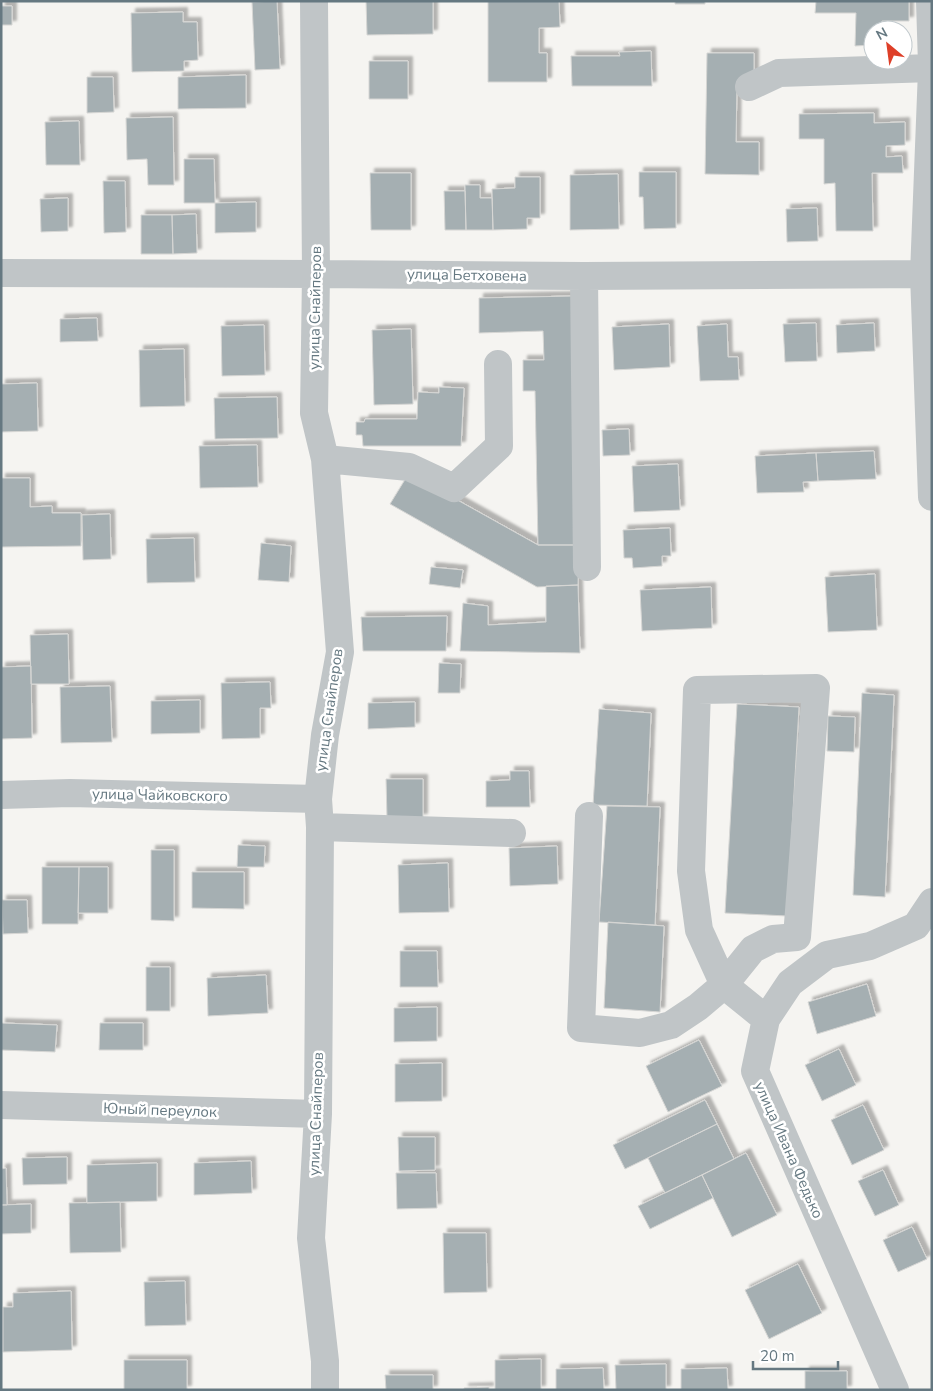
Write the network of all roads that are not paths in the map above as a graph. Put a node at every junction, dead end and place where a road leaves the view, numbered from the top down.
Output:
1 (314, 1) edge
2 (930, 1) edge
3 (932, 68) edge
4 (749, 87) dead end
5 (930, 164) edge
6 (1, 273) edge
7 (316, 274) junction
8 (928, 274) edge
9 (584, 276) junction
10 (498, 364) dead end
11 (325, 459) junction
12 (932, 497) edge
13 (587, 567) dead end
14 (1, 795) edge
15 (318, 798) junction
16 (589, 816) dead end
17 (320, 828) junction
18 (512, 833) dead end
19 (932, 902) edge
20 (724, 985) junction
21 (766, 1020) junction
22 (1, 1105) edge
23 (318, 1114) junction
24 (326, 1390) edge
25 (895, 1390) edge

1 - 7 street, улица Снайперов
2 - 3 street
3 - 4 street
3 - 5 street
5 - 8 street
6 - 7 street, улица Бетховена
7 - 9 street, улица Бетховена
7 - 11 street, улица Снайперов
8 - 9 street, улица Бетховена
8 - 12 street
9 - 13 street
10 - 11 street
11 - 15 street, улица Снайперов
14 - 15 street, улица Чайковского
15 - 17 street, улица Снайперов
16 - 20 street
17 - 18 street
17 - 23 street, улица Снайперов
19 - 21 street, улица Ивана Федько
20 - 20 street
20 - 21 street
21 - 25 street, улица Ивана Федько
22 - 23 street, Юный переулок
23 - 24 street, улица Снайперов

